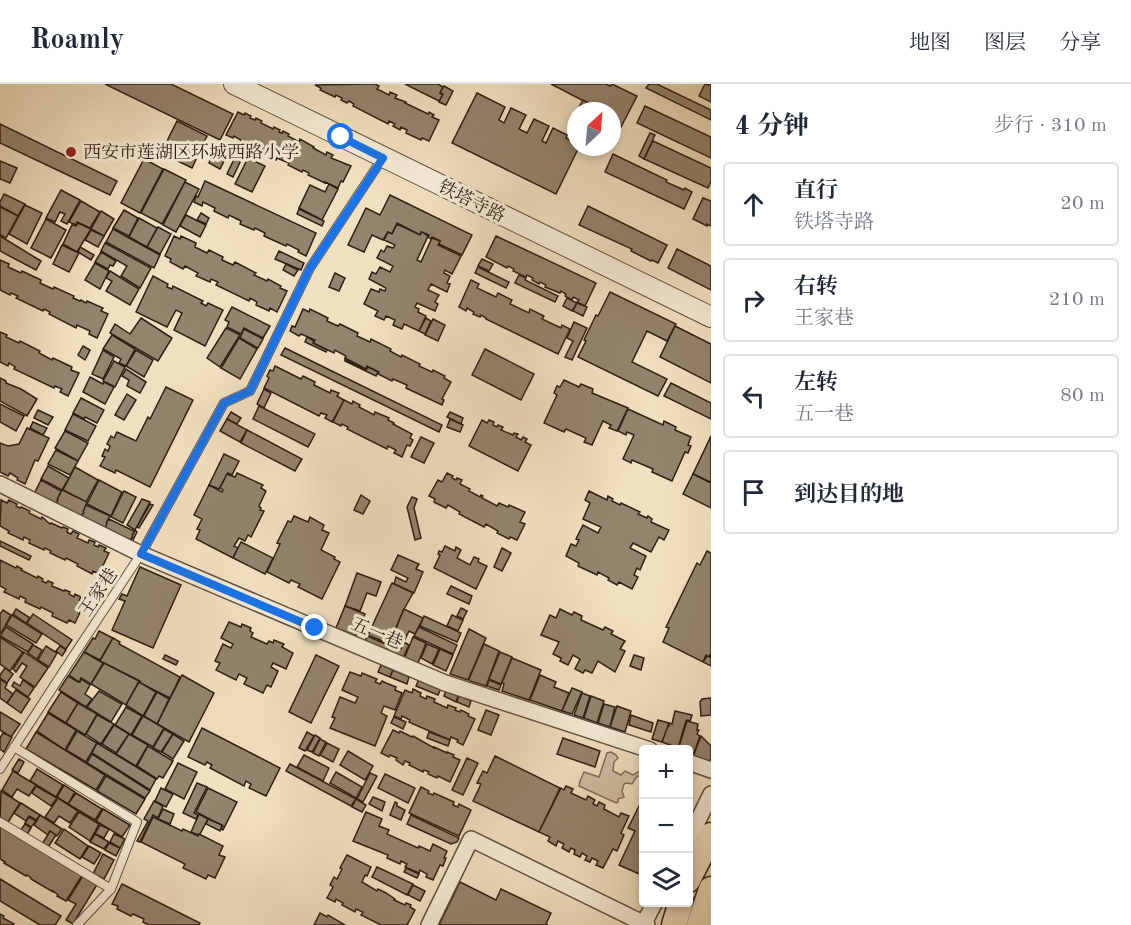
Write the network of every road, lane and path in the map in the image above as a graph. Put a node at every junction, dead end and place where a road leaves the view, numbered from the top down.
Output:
1 (234, 84) edge
2 (383, 158) junction
3 (711, 316) edge
4 (0, 484) edge
5 (141, 554) junction
6 (639, 746) edge
7 (14, 747) junction
8 (693, 764) edge
9 (0, 769) edge
10 (711, 770) edge
11 (711, 794) edge
12 (0, 822) edge
13 (697, 837) edge
14 (693, 856) edge
15 (111, 889) junction
16 (711, 889) edge
17 (680, 907) edge
18 (650, 915) edge
19 (77, 925) edge
20 (429, 925) edge
21 (674, 925) edge
22 (699, 925) edge

1 - 2 street, 铁塔寺路
2 - 3 street, 铁塔寺路
2 - 5 lane, 王家巷
4 - 5 street, 五一巷
5 - 6 street, 五一巷
5 - 7 lane, 王家巷
7 - 9 lane, 王家巷
7 - 15 lane
8 - 10 street
11 - 13 street
12 - 15 lane
13 - 14 main road
15 - 19 lane
16 - 22 main road
17 - 21 main road
18 - 20 street

